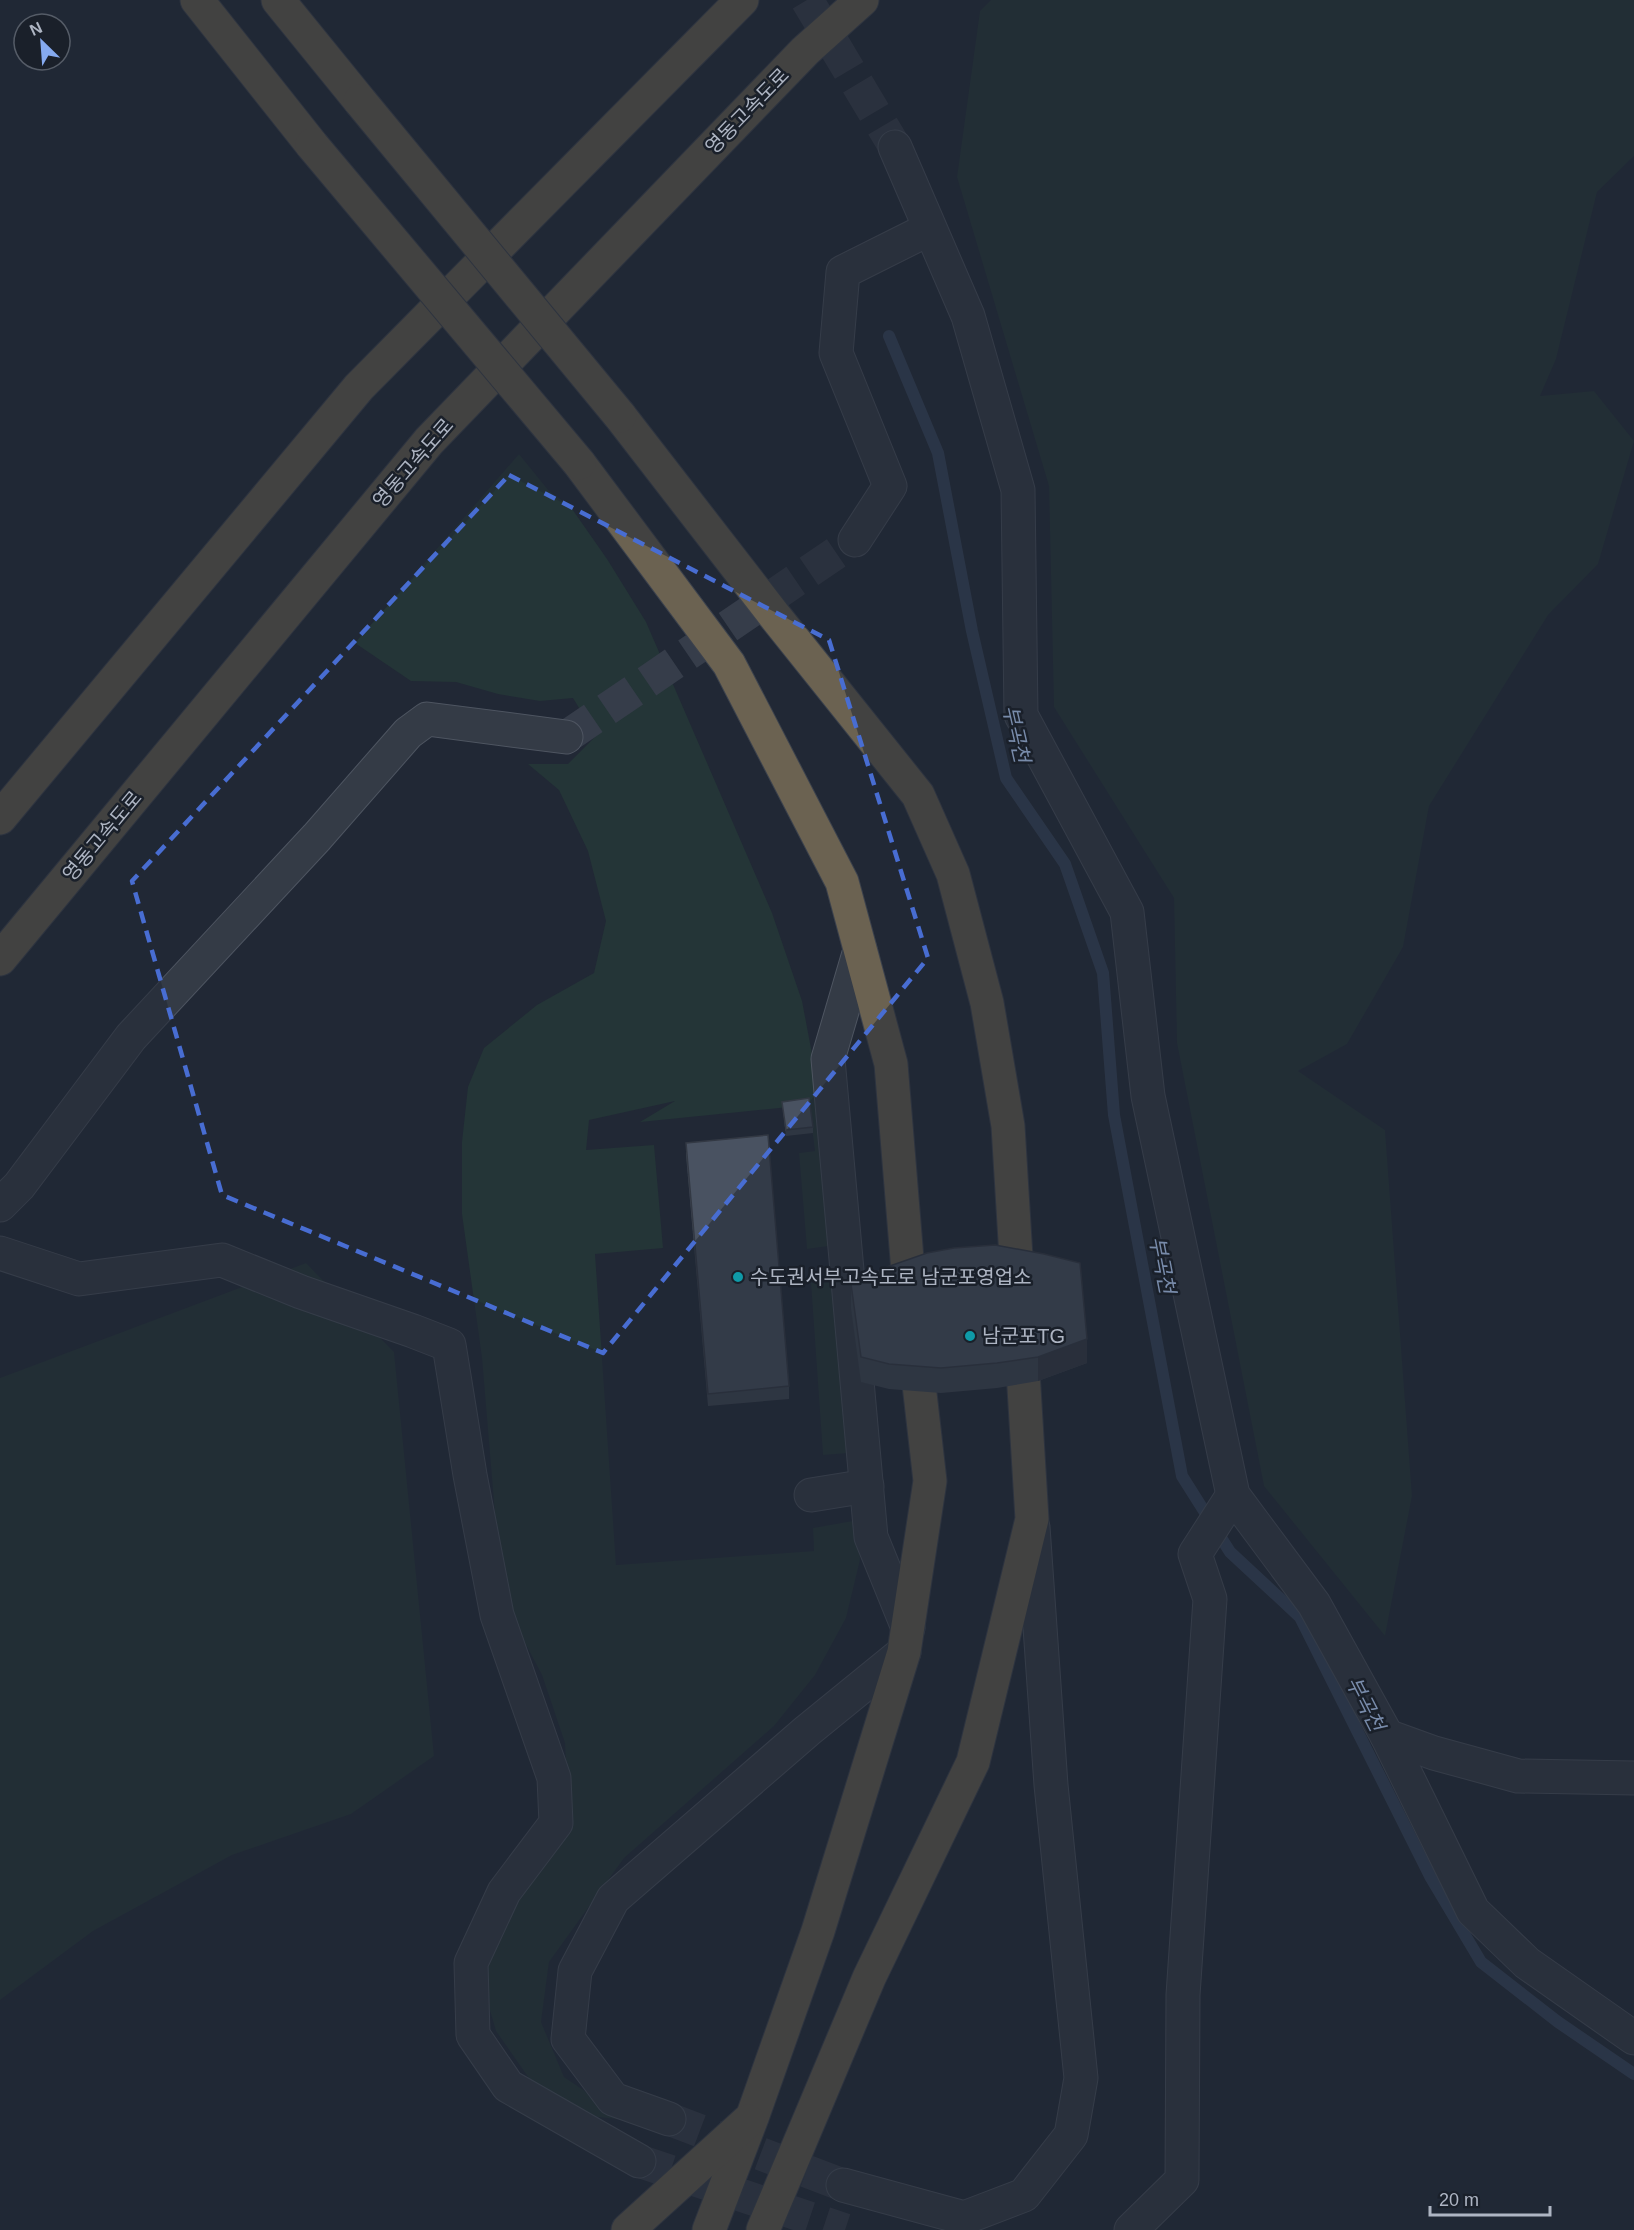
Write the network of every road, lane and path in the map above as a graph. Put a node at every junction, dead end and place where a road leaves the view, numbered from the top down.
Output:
1 (197, 0) edge
2 (278, 0) edge
3 (742, 0) edge
4 (862, 0) edge
5 (895, 147) tunnel mouth
6 (929, 229) junction
7 (855, 540) tunnel mouth
8 (566, 737) tunnel mouth
9 (0, 818) edge
10 (861, 950) junction
11 (0, 959) edge
12 (0, 1205) edge
13 (0, 1253) edge
14 (867, 1486) junction
15 (811, 1495) dead end
16 (1233, 1495) junction
17 (1032, 1519) junction
18 (906, 1640) junction
19 (1387, 1736) junction
20 (1634, 1778) edge
21 (1634, 2038) edge
22 (753, 2115) junction
23 (669, 2119) tunnel mouth
24 (805, 2132) junction
25 (639, 2161) tunnel mouth
26 (843, 2185) tunnel mouth
27 (628, 2230) edge
28 (709, 2230) edge
29 (763, 2230) edge
30 (789, 2230) edge
31 (1131, 2230) edge

1 - 10 highway, bridge
2 - 17 highway, bridge
3 - 9 highway
4 - 11 highway, 영동고속도로
5 - 6 street
6 - 7 street
6 - 16 street
8 - 12 street
10 - 14 street
10 - 18 highway
13 - 25 street
14 - 15 street
14 - 18 street
16 - 19 street
16 - 31 street
17 - 24 highway
17 - 26 street
18 - 22 highway
18 - 23 street
19 - 20 street
19 - 21 street
22 - 27 highway
22 - 28 highway
24 - 29 highway
24 - 30 highway

